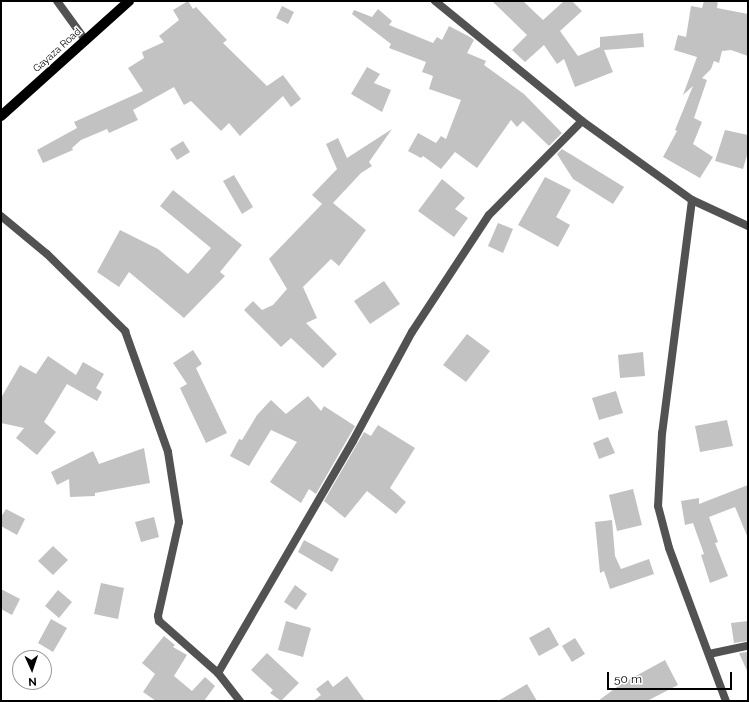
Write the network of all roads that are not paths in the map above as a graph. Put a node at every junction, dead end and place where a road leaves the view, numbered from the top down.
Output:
1 (57, 1) edge
2 (129, 1) edge
3 (435, 1) edge
4 (86, 41) junction
5 (1, 116) edge
6 (582, 122) junction
7 (692, 200) junction
8 (1, 216) edge
9 (748, 226) edge
10 (748, 646) edge
11 (709, 654) junction
12 (218, 673) junction
13 (240, 701) edge
14 (726, 701) edge

1 - 4 street
2 - 4 main road, Gayaza Road
3 - 6 street
4 - 5 main road, Gayaza Road
6 - 7 street
6 - 12 street
7 - 9 street
7 - 11 street
8 - 12 street
10 - 11 street
11 - 14 street
12 - 13 street

